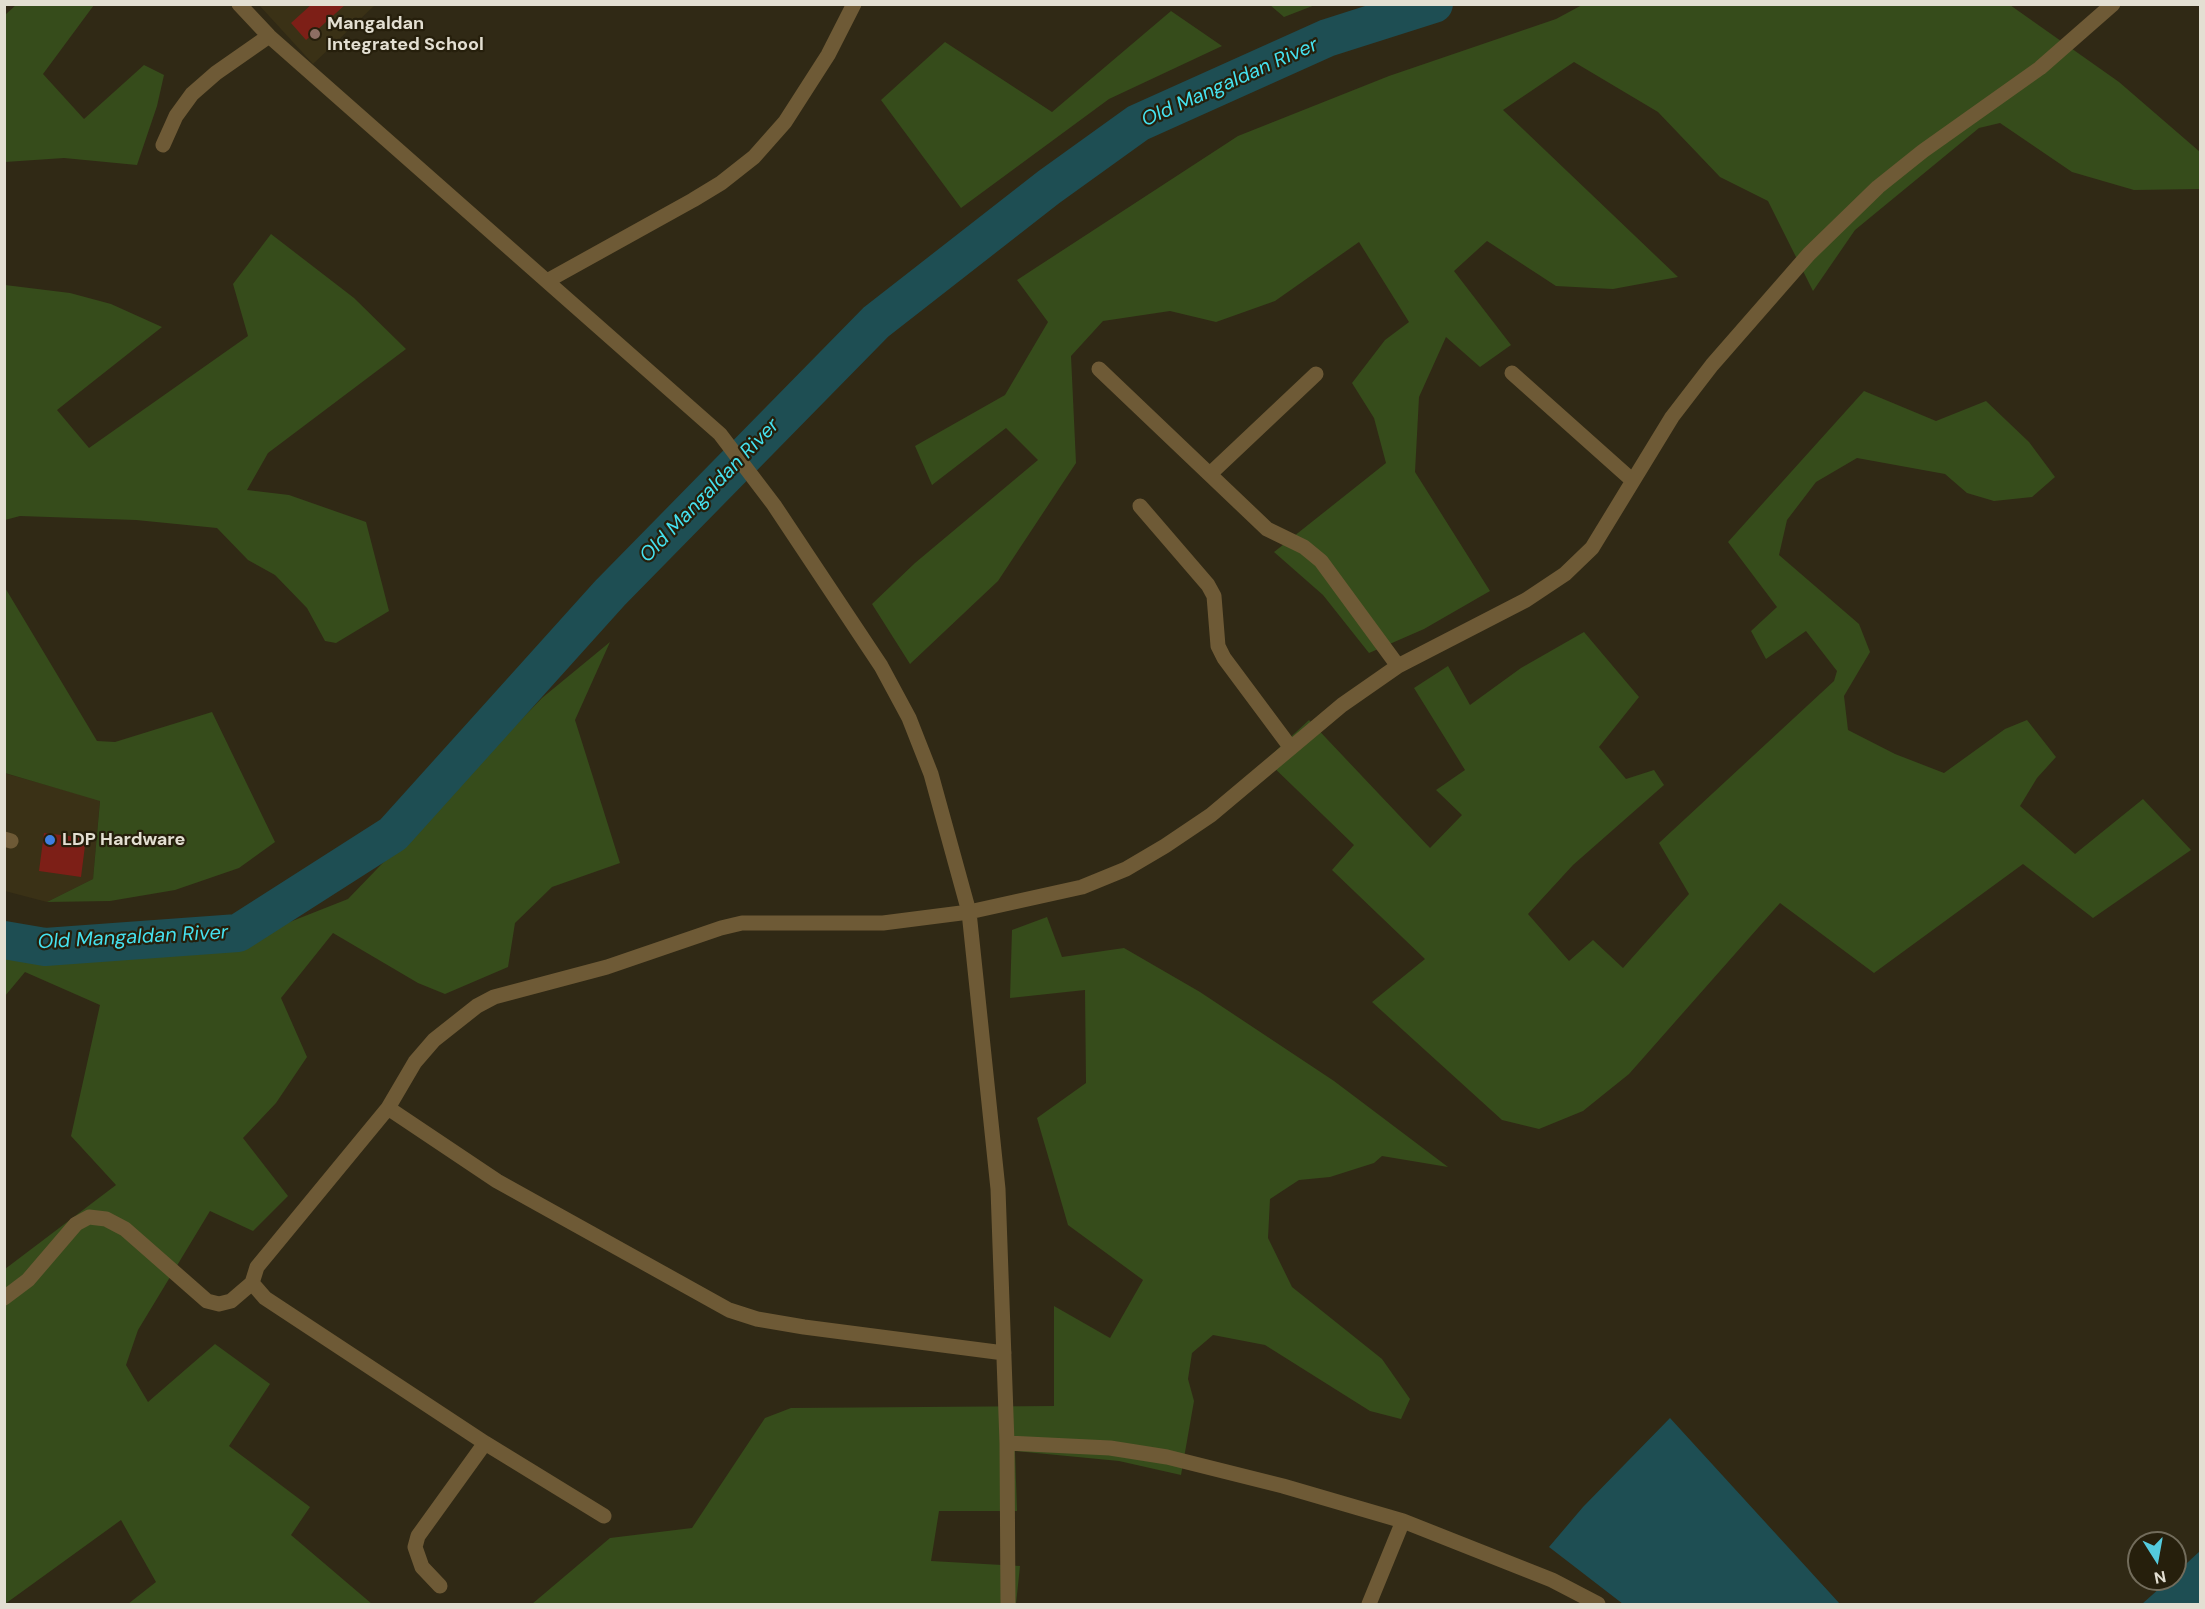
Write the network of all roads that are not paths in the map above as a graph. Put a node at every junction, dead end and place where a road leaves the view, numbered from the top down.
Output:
1 (239, 4) edge
2 (854, 4) edge
3 (2113, 4) edge
4 (269, 36) junction
5 (163, 145) dead end
6 (547, 281) junction
7 (1099, 369) dead end
8 (1512, 373) dead end
9 (1316, 374) dead end
10 (1210, 474) junction
11 (1633, 481) junction
12 (1140, 506) dead end
13 (1398, 666) junction
14 (1292, 748) junction
15 (969, 912) junction
16 (388, 1108) junction
17 (252, 1283) junction
18 (4, 1298) edge
19 (1004, 1353) junction
20 (485, 1443) junction
21 (1007, 1443) junction
22 (604, 1516) dead end
23 (1403, 1521) junction
24 (440, 1586) dead end
25 (1008, 1605) edge
26 (1368, 1605) edge
27 (1599, 1605) edge

1 - 4 street
2 - 6 street
3 - 11 street
4 - 5 street
4 - 6 street
6 - 15 street
7 - 10 street
8 - 11 street
9 - 10 street
10 - 13 street
11 - 13 street
12 - 14 street
13 - 14 street
14 - 15 street
15 - 16 street
15 - 19 street
16 - 17 street
16 - 19 street
17 - 18 street
17 - 20 street
19 - 21 street
20 - 22 street
20 - 24 street
21 - 23 street
21 - 25 street
23 - 26 street
23 - 27 street

